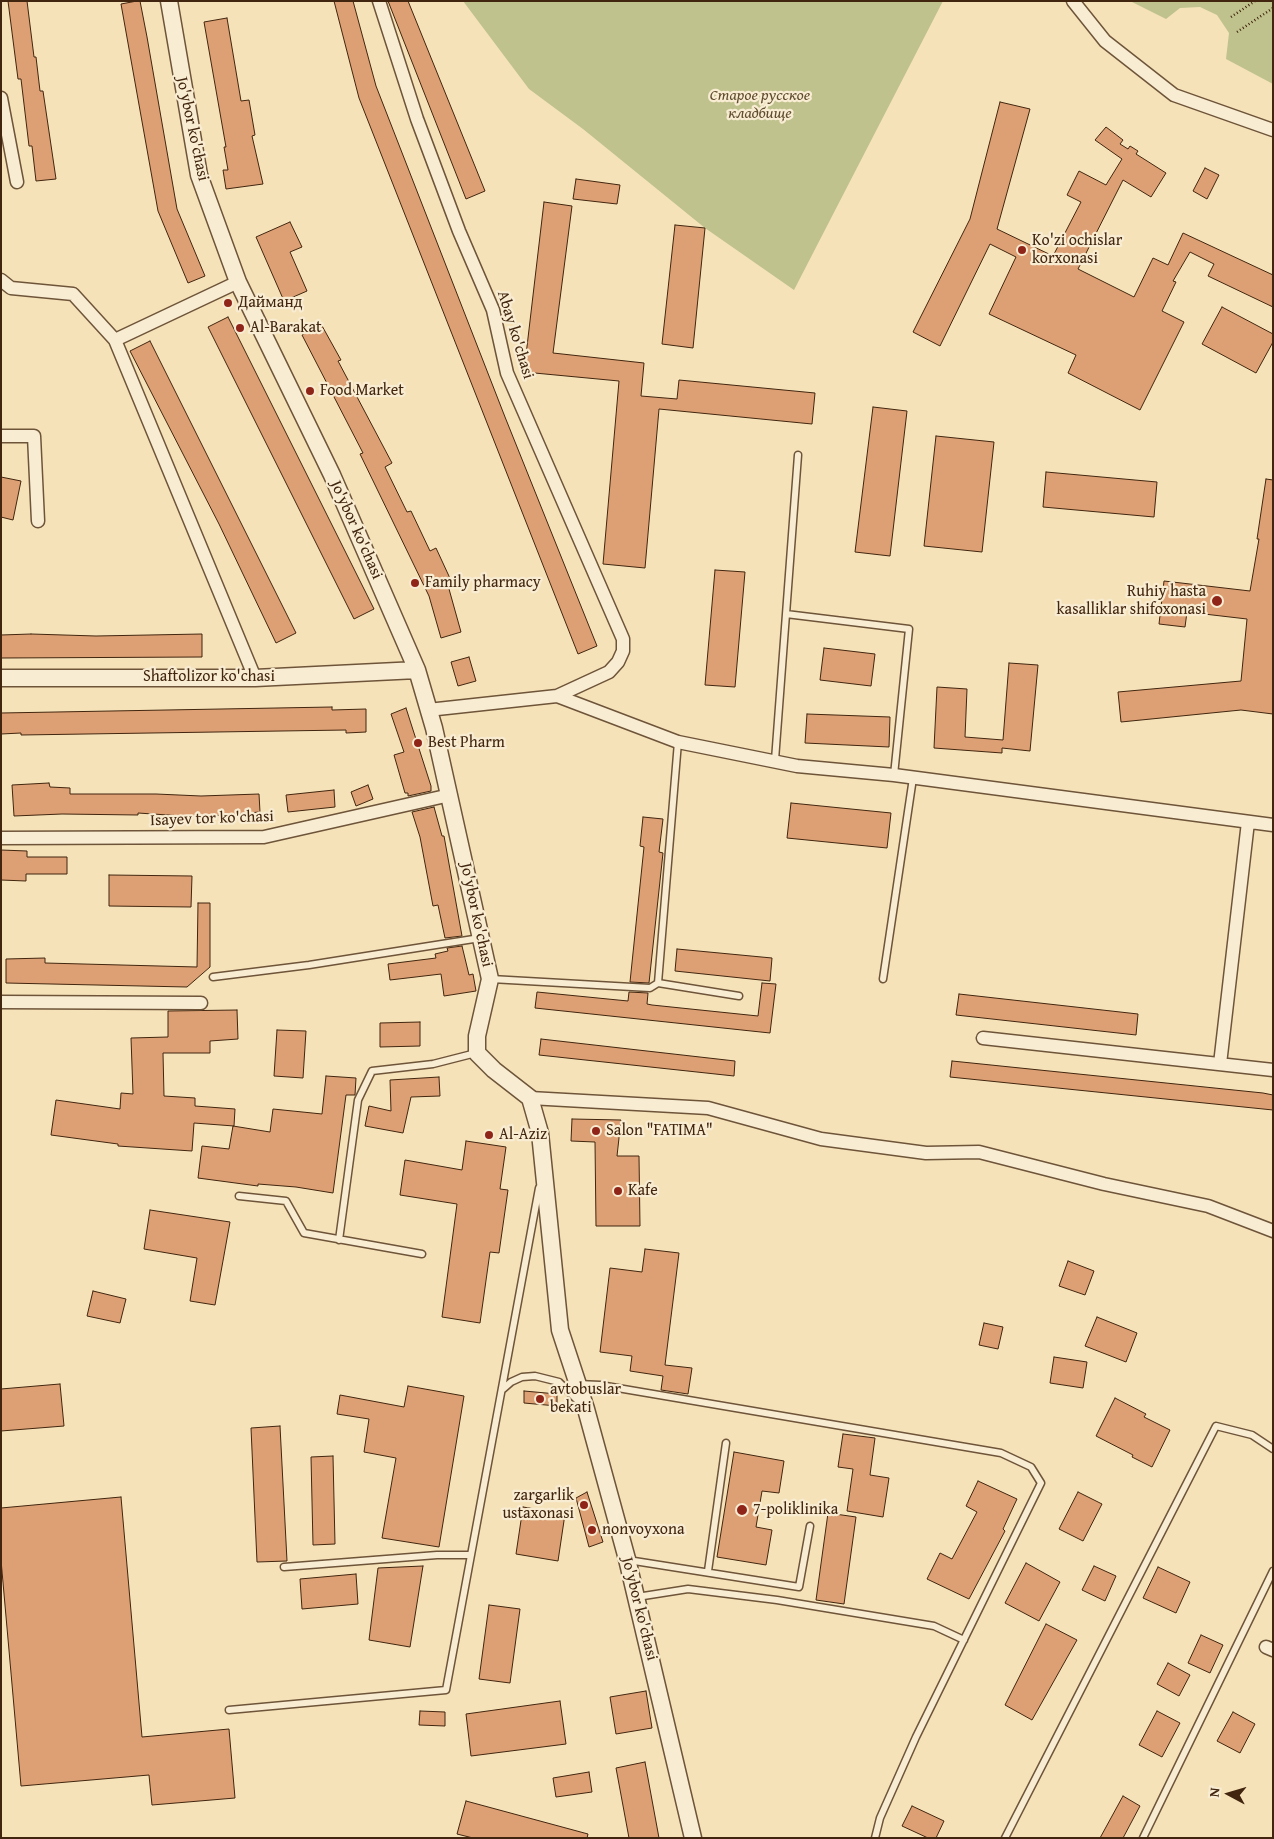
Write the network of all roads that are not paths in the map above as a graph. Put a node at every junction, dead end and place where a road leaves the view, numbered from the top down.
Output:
1 (170, 1) edge
2 (379, 1) edge
3 (1073, 1) edge
4 (1, 98) edge
5 (1273, 130) edge
6 (17, 182) dead end
7 (1, 280) edge
8 (238, 282) junction
9 (115, 340) junction
10 (1, 436) edge
11 (798, 455) dead end
12 (38, 522) dead end
13 (786, 614) junction
14 (417, 670) junction
15 (1, 678) edge
16 (255, 678) junction
17 (557, 696) junction
18 (428, 710) junction
19 (678, 742) junction
20 (775, 760) junction
21 (894, 775) junction
22 (913, 778) junction
23 (450, 796) junction
24 (1248, 822) junction
25 (1273, 825) edge
26 (1, 838) edge
27 (480, 938) junction
28 (213, 977) dead end
29 (490, 979) junction
30 (883, 979) dead end
31 (658, 983) junction
32 (739, 996) dead end
33 (1, 1002) edge
34 (201, 1003) dead end
35 (983, 1038) dead end
36 (477, 1053) junction
37 (1220, 1064) junction
38 (1273, 1070) edge
39 (530, 1098) junction
40 (543, 1170) junction
41 (239, 1196) dead end
42 (1273, 1231) edge
43 (339, 1240) junction
44 (422, 1254) dead end
45 (578, 1384) junction
46 (503, 1389) junction
47 (586, 1409) junction
48 (726, 1443) dead end
49 (1273, 1450) edge
50 (810, 1526) dead end
51 (471, 1555) junction
52 (627, 1559) junction
53 (284, 1567) dead end
54 (708, 1571) junction
55 (1273, 1571) edge
56 (636, 1598) junction
57 (964, 1640) junction
58 (229, 1710) dead end
59 (693, 1838) edge
60 (875, 1838) edge
61 (1005, 1838) edge
62 (1143, 1838) edge

1 - 8 street, Jo'ybor ko'chasi
2 - 17 street, Abay ko'chasi
3 - 5 street
4 - 6 street
7 - 9 street
8 - 9 street
8 - 14 street, Jo'ybor ko'chasi
9 - 16 street
10 - 12 street
11 - 13 lane
13 - 20 lane
13 - 21 lane
14 - 16 street, Shaftolizor ko'chasi
14 - 18 street, Jo'ybor ko'chasi
15 - 16 street, Shaftolizor ko'chasi
17 - 18 street
17 - 19 street
18 - 23 street, Jo'ybor ko'chasi
19 - 20 street
19 - 31 lane
20 - 21 street
21 - 22 street
22 - 24 street
22 - 30 lane
23 - 26 street, Isayev tor ko'chasi
23 - 27 street, Jo'ybor ko'chasi
24 - 25 street
24 - 37 street
27 - 28 lane
27 - 29 street, Jo'ybor ko'chasi
29 - 31 lane
29 - 36 street, Jo'ybor ko'chasi
31 - 32 lane
33 - 34 street
35 - 37 street
36 - 39 street
36 - 43 lane
37 - 38 street
39 - 40 street, Jo'ybor ko'chasi
39 - 42 street
40 - 45 street, Jo'ybor ko'chasi
40 - 46 lane
41 - 43 lane
43 - 44 lane
45 - 47 street, Jo'ybor ko'chasi
45 - 57 lane
46 - 47 lane
46 - 51 lane
47 - 52 street, Jo'ybor ko'chasi
48 - 54 lane
49 - 61 lane
50 - 54 lane
51 - 53 lane
51 - 58 lane
52 - 54 lane
52 - 56 street, Jo'ybor ko'chasi
55 - 62 lane
56 - 57 lane
56 - 59 street, Jo'ybor ko'chasi
57 - 60 lane

